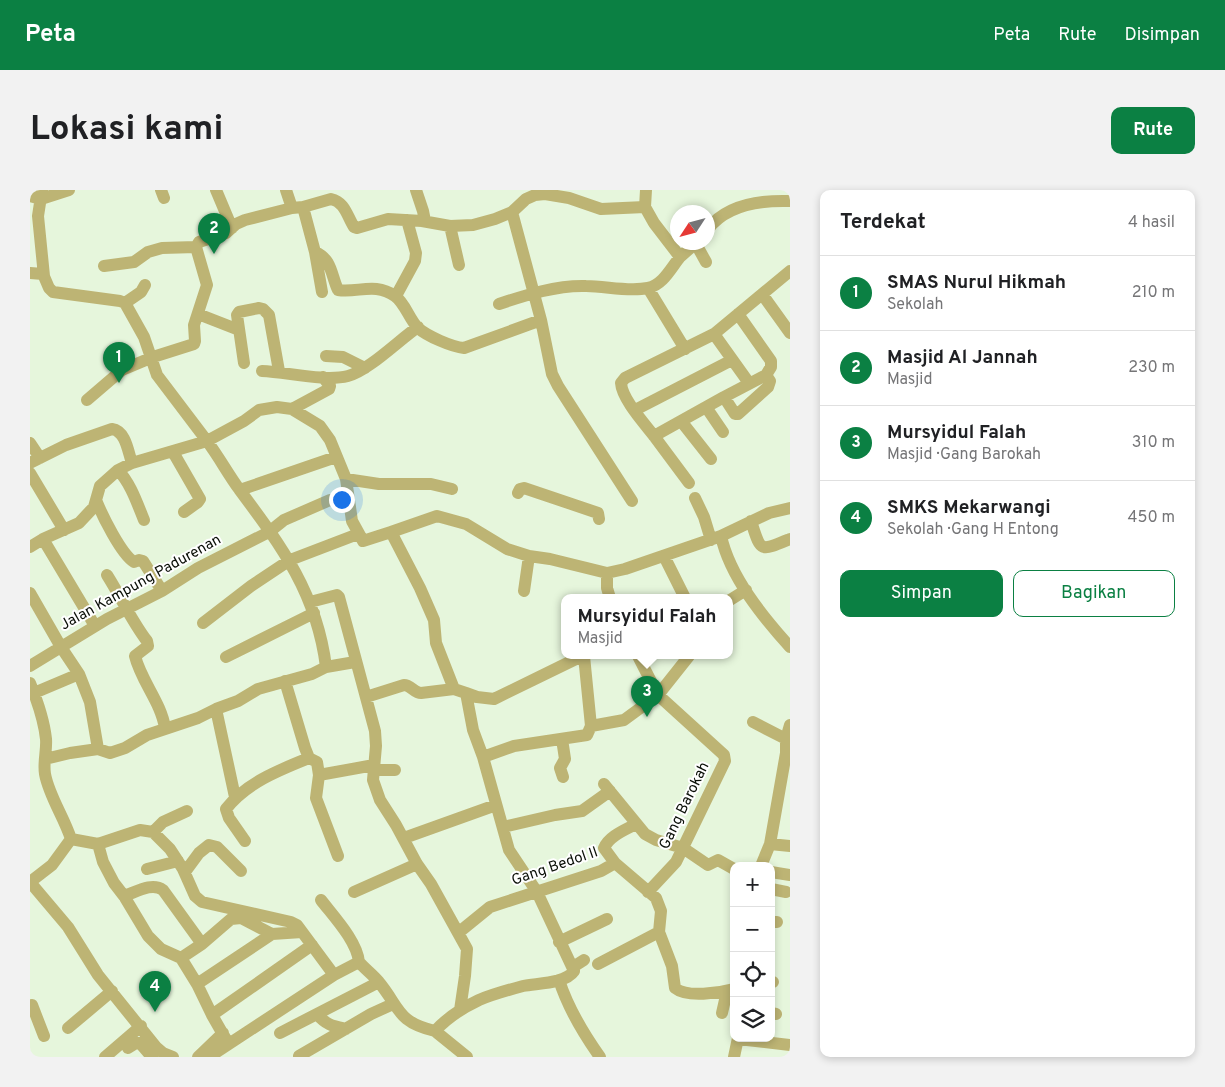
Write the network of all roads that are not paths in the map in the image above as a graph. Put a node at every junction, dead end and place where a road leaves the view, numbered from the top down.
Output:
1 (69, 190) edge
2 (216, 190) edge
3 (286, 190) edge
4 (416, 190) edge
5 (646, 190) edge
6 (38, 195) edge
7 (790, 201) edge
8 (298, 207) junction
9 (645, 207) junction
10 (512, 212) junction
11 (715, 219) edge
12 (407, 220) junction
13 (425, 221) junction
14 (450, 226) junction
15 (232, 228) junction
16 (196, 247) junction
17 (688, 250) edge
18 (700, 250) edge
19 (315, 252) junction
20 (680, 257) junction
21 (706, 262) dead end
22 (458, 265) dead end
23 (104, 266) dead end
24 (789, 273) edge
25 (34, 274) edge
26 (145, 285) dead end
27 (648, 288) junction
28 (322, 292) dead end
29 (535, 292) junction
30 (762, 294) junction
31 (396, 296) junction
32 (125, 303) junction
33 (499, 304) dead end
34 (198, 314) junction
35 (738, 314) junction
36 (542, 320) junction
37 (418, 327) junction
38 (239, 330) junction
39 (790, 333) edge
40 (714, 334) junction
41 (685, 348) junction
42 (326, 356) dead end
43 (153, 357) junction
44 (732, 360) junction
45 (244, 362) dead end
46 (365, 368) junction
47 (262, 371) dead end
48 (279, 371) junction
49 (766, 375) junction
50 (323, 377) junction
51 (749, 384) junction
52 (724, 396) junction
53 (87, 400) dead end
54 (706, 407) junction
55 (292, 409) junction
56 (635, 410) junction
57 (681, 421) junction
58 (723, 432) dead end
59 (654, 436) junction
60 (207, 441) junction
61 (30, 443) edge
62 (173, 452) junction
63 (336, 457) junction
64 (711, 460) dead end
65 (35, 461) edge
66 (132, 463) junction
67 (118, 470) junction
68 (30, 473) edge
69 (346, 479) junction
70 (689, 483) dead end
71 (452, 489) dead end
72 (240, 490) junction
73 (518, 493) dead end
74 (695, 498) dead end
75 (96, 500) junction
76 (349, 502) junction
77 (632, 502) dead end
78 (790, 508) edge
79 (184, 512) dead end
80 (599, 519) dead end
81 (144, 520) dead end
82 (751, 521) junction
83 (64, 530) junction
84 (269, 532) junction
85 (391, 532) junction
86 (358, 534) junction
87 (716, 538) junction
88 (43, 539) junction
89 (790, 539) edge
90 (30, 547) edge
91 (529, 556) junction
92 (664, 556) junction
93 (290, 560) junction
94 (607, 573) junction
95 (107, 575) dead end
96 (746, 590) junction
97 (162, 591) junction
98 (524, 591) dead end
99 (30, 593) edge
100 (609, 594) edge
101 (683, 594) edge
102 (733, 598) edge
103 (312, 607) junction
104 (33, 608) edge
105 (126, 608) junction
106 (203, 623) dead end
107 (95, 626) junction
108 (61, 647) junction
109 (790, 647) edge
110 (226, 657) dead end
111 (577, 659) edge
112 (583, 659) edge
113 (640, 659) edge
114 (687, 659) edge
115 (355, 662) junction
116 (30, 666) edge
117 (326, 667) junction
118 (79, 674) junction
119 (285, 681) junction
120 (454, 688) junction
121 (32, 692) edge
122 (466, 693) junction
123 (658, 695) junction
124 (366, 698) junction
125 (216, 709) junction
126 (753, 722) dead end
127 (591, 726) junction
128 (790, 726) edge
129 (165, 728) junction
130 (562, 739) junction
131 (786, 739) junction
132 (98, 749) junction
133 (483, 757) junction
134 (309, 758) junction
135 (45, 759) junction
136 (374, 767) junction
137 (396, 770) dead end
138 (319, 775) junction
139 (563, 777) dead end
140 (235, 797) junction
141 (496, 805) junction
142 (187, 811) dead end
143 (636, 824) junction
144 (503, 827) junction
145 (153, 832) junction
146 (404, 838) junction
147 (71, 839) junction
148 (245, 840) dead end
149 (98, 844) junction
150 (770, 844) junction
151 (790, 846) edge
152 (683, 848) junction
153 (338, 856) dead end
154 (178, 861) junction
155 (763, 862) edge
156 (615, 863) junction
157 (416, 864) junction
158 (730, 867) edge
159 (147, 869) dead end
160 (241, 871) dead end
161 (185, 872) junction
162 (775, 873) edge
163 (790, 875) edge
164 (30, 882) edge
165 (775, 890) edge
166 (354, 892) dead end
167 (538, 892) junction
168 (648, 892) junction
169 (786, 892) dead end
170 (124, 896) junction
171 (321, 900) dead end
172 (607, 919) dead end
173 (302, 932) junction
174 (659, 932) junction
175 (458, 933) junction
176 (272, 934) junction
177 (559, 942) junction
178 (202, 944) junction
179 (312, 945) junction
180 (181, 958) junction
181 (584, 960) dead end
182 (359, 962) junction
183 (598, 964) dead end
184 (573, 967) junction
185 (334, 975) junction
186 (559, 980) junction
187 (378, 982) junction
188 (197, 984) junction
189 (730, 990) edge
190 (112, 991) junction
191 (31, 1003) edge
192 (394, 1004) junction
193 (460, 1010) junction
194 (722, 1013) dead end
195 (317, 1014) junction
196 (212, 1015) junction
197 (141, 1026) junction
198 (68, 1028) dead end
199 (346, 1029) junction
200 (435, 1031) junction
201 (280, 1034) dead end
202 (44, 1036) dead end
203 (226, 1038) junction
204 (737, 1042) edge
205 (769, 1042) edge
206 (790, 1044) edge
207 (128, 1048) dead end
208 (299, 1056) edge
209 (105, 1057) edge
210 (152, 1057) edge
211 (173, 1057) edge
212 (198, 1057) edge
213 (208, 1057) edge
214 (467, 1057) edge
215 (600, 1057) edge
216 (734, 1057) edge

1 - 6 street
2 - 15 street
3 - 8 street
4 - 13 street
5 - 9 street
6 - 25 street
7 - 11 street
8 - 12 street
8 - 15 street
8 - 19 street
9 - 10 street
9 - 20 street
10 - 14 street
10 - 29 street
12 - 13 street
12 - 31 street
13 - 14 street
14 - 22 street
15 - 16 street
16 - 23 street
16 - 34 street
17 - 20 street
18 - 21 street
19 - 28 street
19 - 31 street
20 - 27 street
24 - 30 street
25 - 32 street
26 - 32 street
27 - 29 street
27 - 41 street
29 - 33 street
29 - 36 street
30 - 35 street
30 - 39 street
31 - 37 street
32 - 43 street
34 - 38 street
34 - 43 street
35 - 40 street
35 - 49 street
36 - 37 street
36 - 77 street
37 - 46 street
38 - 45 street
38 - 48 street
40 - 41 street
40 - 44 street
41 - 56 street
42 - 46 street
43 - 53 street
43 - 60 street
44 - 51 street
44 - 56 street
46 - 50 street
47 - 48 street
48 - 50 street
49 - 51 street
49 - 52 street
50 - 55 street
51 - 52 street
52 - 54 street
54 - 57 street
54 - 58 street
55 - 60 street
55 - 63 street
56 - 59 street
57 - 59 street
57 - 64 street
59 - 70 street
60 - 62 street
60 - 72 street
61 - 65 street
62 - 66 street
62 - 79 street
63 - 69 street
63 - 72 street
65 - 66 street
66 - 67 street
67 - 75 street
67 - 81 street
68 - 83 street
69 - 71 street
69 - 76 street
72 - 84 street
73 - 80 street
74 - 87 street
75 - 83 street
75 - 97 street
76 - 84 street, Jalan Kampung Padurenan
76 - 86 street
78 - 82 street
82 - 87 street
82 - 89 street
83 - 88 street
84 - 93 street
84 - 97 street, Jalan Kampung Padurenan
85 - 86 street
85 - 91 street
85 - 120 street
86 - 93 street
87 - 92 street
87 - 96 street
88 - 90 street
88 - 107 street
91 - 94 street
91 - 98 street
92 - 94 street
92 - 101 street
93 - 103 street
93 - 106 street
94 - 100 street
95 - 105 street
96 - 102 street
96 - 109 street
97 - 105 street, Jalan Kampung Padurenan
99 - 104 street
103 - 110 street
103 - 115 street
103 - 117 street
104 - 108 street
105 - 107 street, Jalan Kampung Padurenan
105 - 129 street
107 - 108 street, Jalan Kampung Padurenan
108 - 116 street, Jalan Kampung Padurenan
108 - 118 street
111 - 122 street
112 - 127 street
113 - 123 street
114 - 123 street
115 - 117 street
115 - 124 street
117 - 119 street
118 - 121 street
118 - 132 street
119 - 125 street
119 - 134 street
120 - 122 street
120 - 124 street
121 - 135 street
122 - 133 street
123 - 127 street
123 - 152 street, Gang Barokah
124 - 136 street
125 - 129 street
125 - 140 street
126 - 131 street
127 - 130 street
128 - 131 street
129 - 132 street
130 - 133 street
130 - 139 street
131 - 150 street
132 - 135 street
133 - 141 street
134 - 138 street
134 - 140 street
135 - 147 street
136 - 137 street
136 - 138 street
136 - 146 street
138 - 153 street
140 - 148 street
141 - 144 street
141 - 146 street
142 - 145 street
143 - 144 street
143 - 152 street
143 - 156 street
144 - 167 street
145 - 149 street
145 - 154 street
146 - 157 street
147 - 149 street
147 - 164 street
149 - 170 street
150 - 151 street
150 - 155 street
152 - 158 street
152 - 168 street, Gang Barokah
154 - 159 street
154 - 161 street
156 - 167 street, Gang Bedol II
156 - 168 street, Gang Bedol II
157 - 166 street
157 - 175 street
160 - 161 street
161 - 173 street
162 - 163 street
164 - 190 street
165 - 169 street
167 - 175 street, Gang Bedol II
167 - 177 street
168 - 174 street, Gang Bedol II
170 - 178 street
170 - 180 street
171 - 182 street
172 - 177 street
173 - 176 street
173 - 179 street
174 - 183 street
174 - 189 street, Gang Bedol II
175 - 193 street
176 - 178 street
176 - 188 street
177 - 184 street
178 - 180 street
179 - 185 street
179 - 196 street
180 - 188 street
181 - 184 street
182 - 185 street
182 - 187 street
184 - 186 street
185 - 203 street
186 - 193 street
186 - 215 street
187 - 192 street
187 - 195 street
188 - 196 street
189 - 194 street
190 - 197 street
190 - 198 street
191 - 202 street
192 - 199 street
192 - 200 street
193 - 200 street
195 - 199 street
195 - 201 street
196 - 203 street
197 - 209 street
197 - 211 street
199 - 208 street
200 - 214 street
203 - 212 street
203 - 213 street
204 - 216 street
205 - 206 street
207 - 210 street

